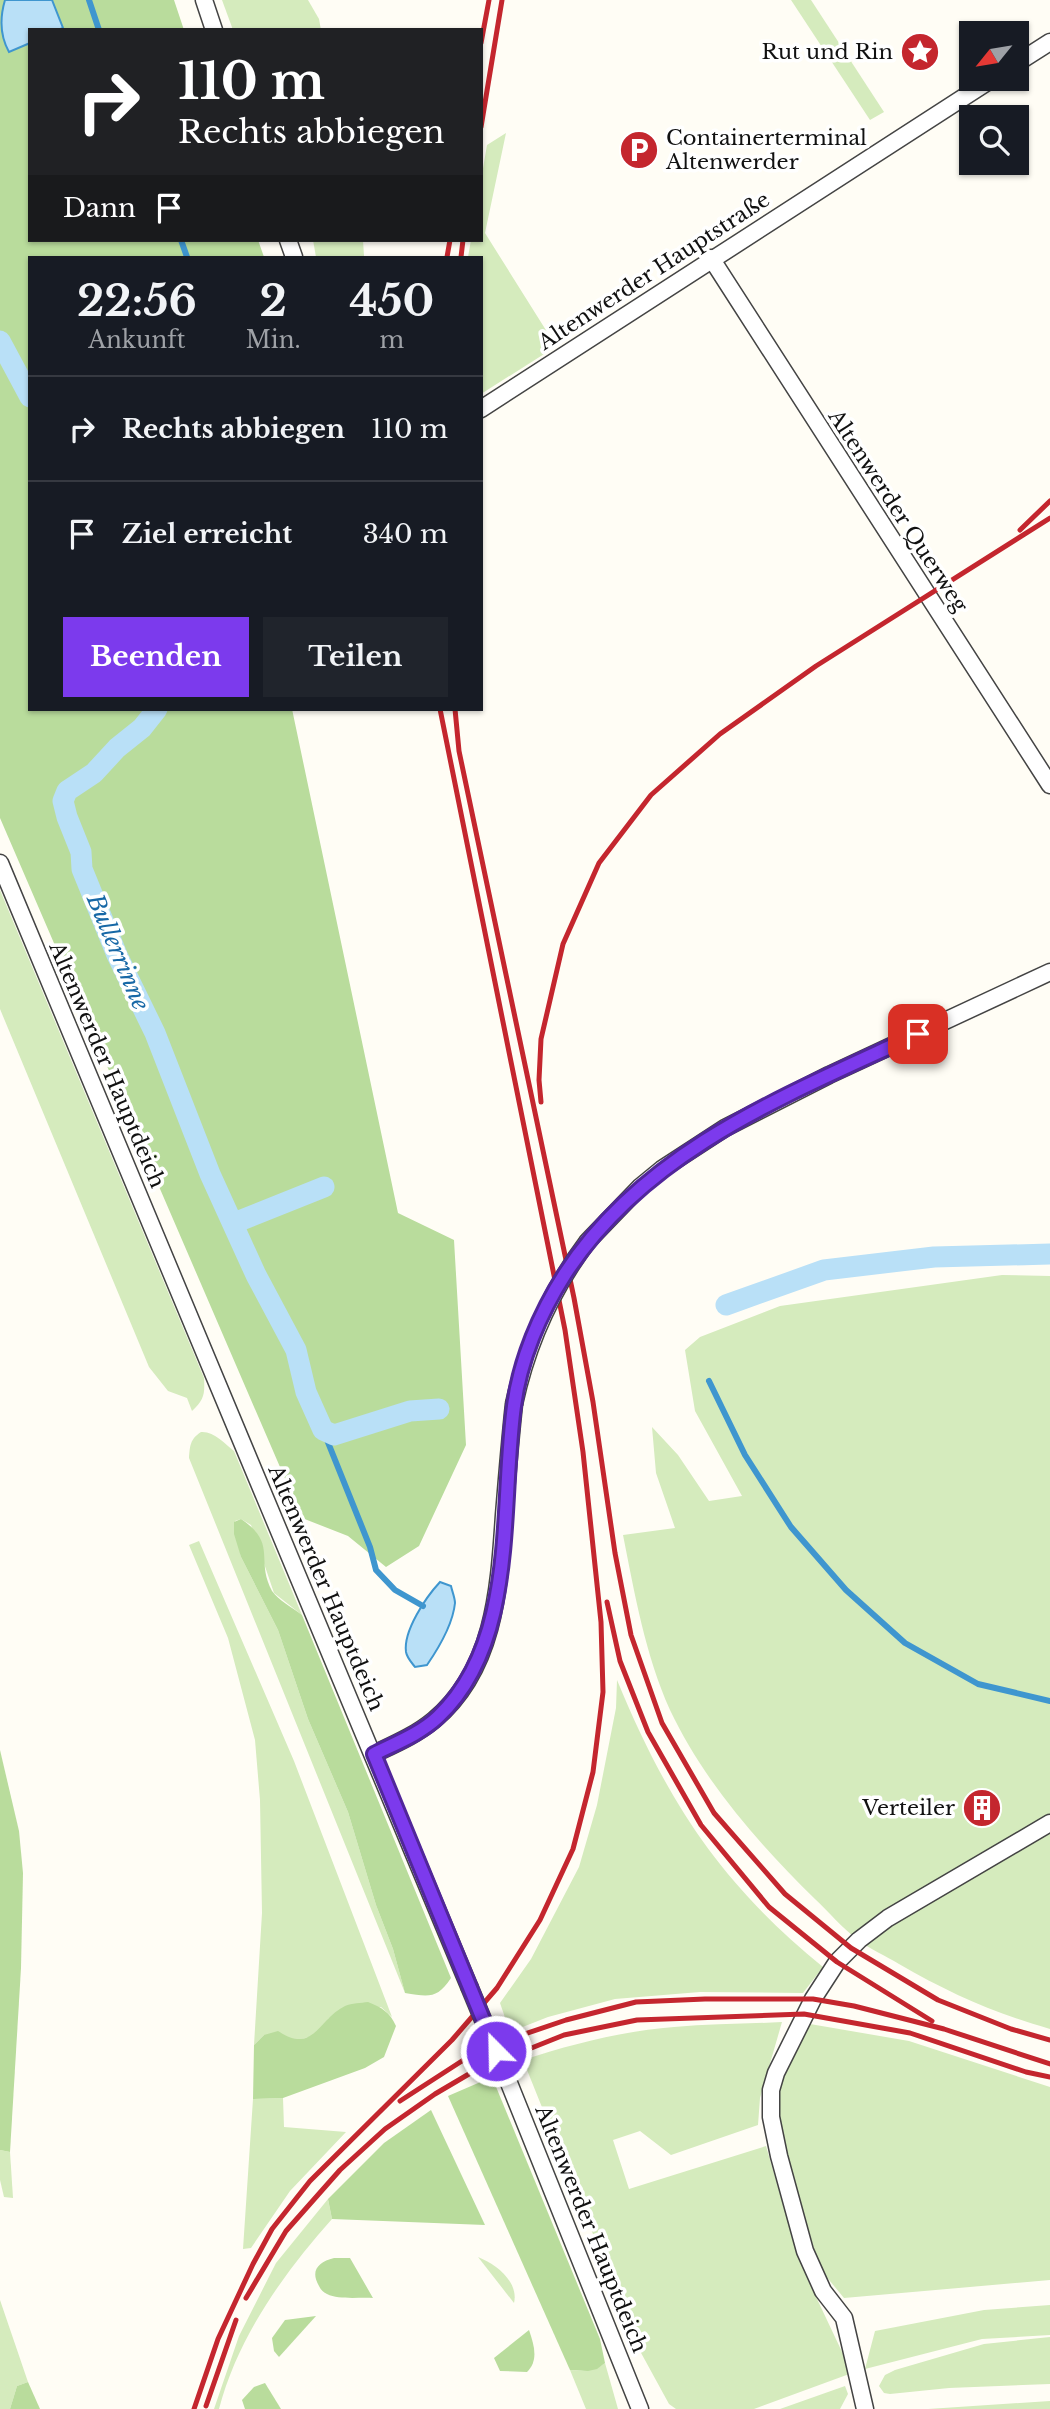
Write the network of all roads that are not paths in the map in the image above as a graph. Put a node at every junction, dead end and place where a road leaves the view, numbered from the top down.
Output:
1 (204, 0) edge
2 (213, 28) edge
3 (1050, 41) edge
4 (1029, 55) edge
5 (973, 91) edge
6 (711, 258) junction
7 (483, 408) edge
8 (1050, 785) edge
9 (0, 863) edge
10 (1050, 972) edge
11 (374, 1754) junction
12 (1050, 1824) edge
13 (640, 2409) edge
14 (865, 2409) edge

1 - 2 street
3 - 4 street
5 - 6 street, Altenwerder Hauptstraße
6 - 7 street, Altenwerder Hauptstraße
6 - 8 street, Altenwerder Querweg
9 - 11 street, Altenwerder Hauptdeich
10 - 11 street, bridge
11 - 13 street, Altenwerder Hauptdeich, bridge
12 - 14 street

